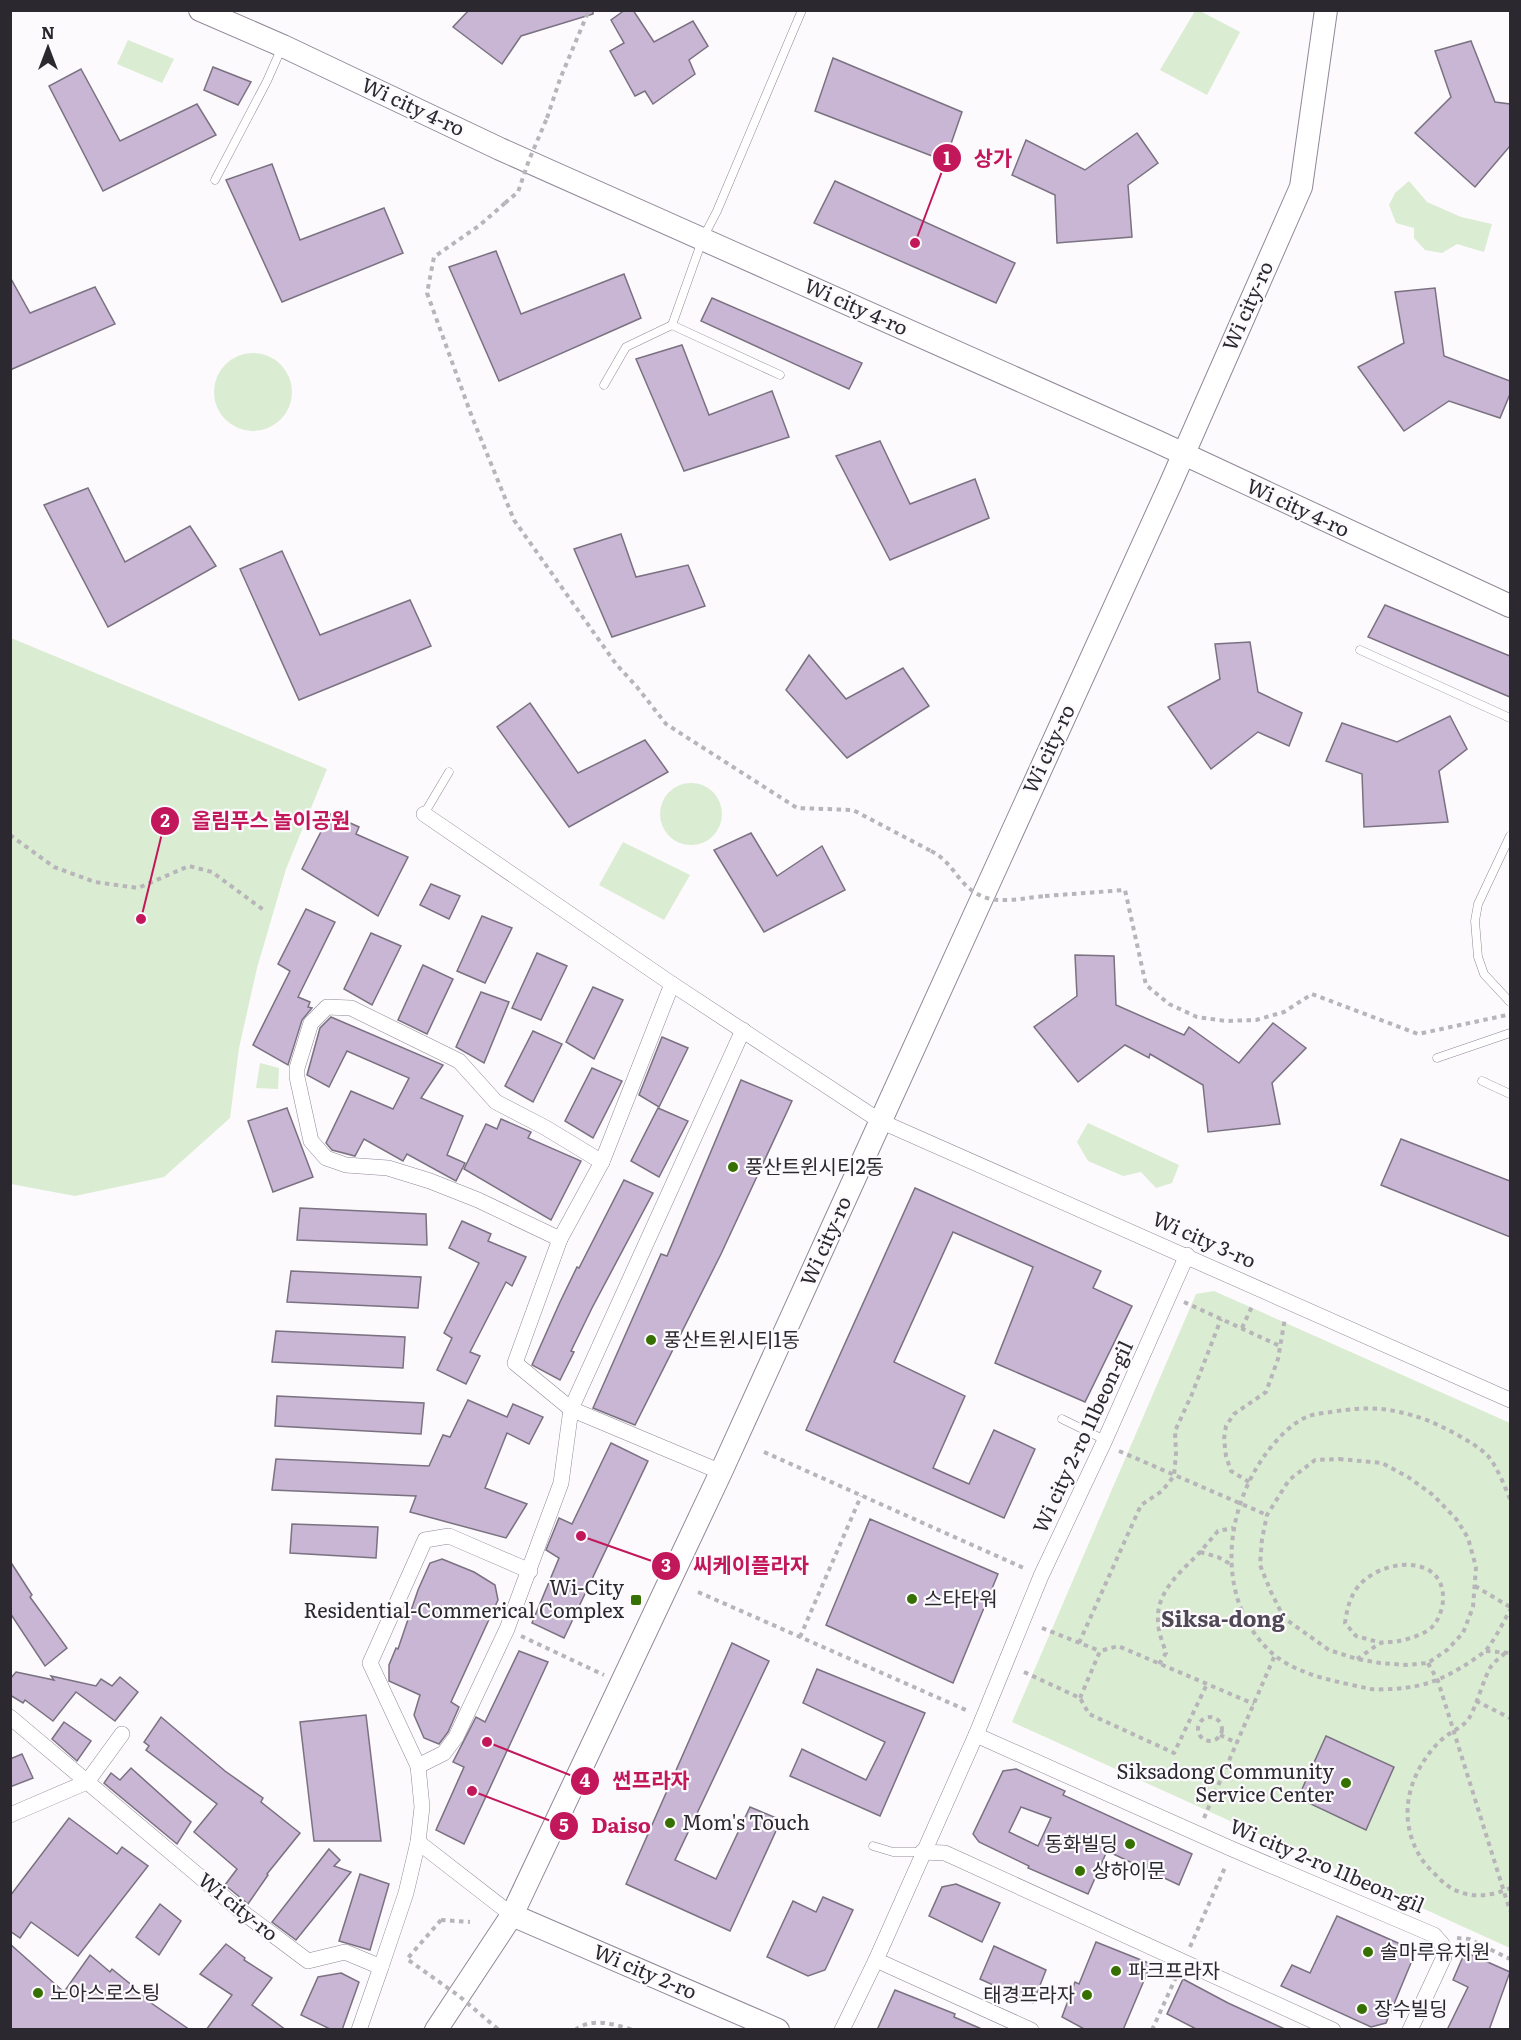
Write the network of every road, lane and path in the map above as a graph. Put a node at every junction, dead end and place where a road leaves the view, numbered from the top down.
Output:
1 (589, 10) edge
2 (802, 10) edge
3 (1326, 10) edge
4 (206, 12) edge
5 (283, 46) junction
6 (215, 180) dead end
7 (703, 238) junction
8 (672, 325) junction
9 (780, 375) dead end
10 (604, 385) dead end
11 (1183, 454) junction
12 (1510, 606) edge
13 (1360, 650) dead end
14 (1510, 718) edge
15 (448, 772) dead end
16 (424, 814) joint
17 (10, 835) edge
18 (1510, 836) edge
19 (265, 911) dead end
20 (672, 984) junction
21 (1510, 1002) edge
22 (1510, 1015) edge
23 (743, 1030) junction
24 (1510, 1033) edge
25 (1437, 1058) dead end
26 (1482, 1082) dead end
27 (1510, 1094) edge
28 (880, 1121) junction
29 (602, 1162) junction
30 (560, 1239) junction
31 (1187, 1256) junction
32 (1183, 1301) dead end
33 (1254, 1303) dead end
34 (1285, 1317) dead end
35 (1221, 1318) junction
36 (1242, 1328) junction
37 (1280, 1346) junction
38 (1510, 1400) edge
39 (571, 1409) junction
40 (1062, 1419) dead end
41 (1106, 1440) junction
42 (1119, 1451) dead end
43 (764, 1452) dead end
44 (721, 1472) junction
45 (1174, 1476) junction
46 (1249, 1482) junction
47 (861, 1496) junction
48 (1510, 1499) edge
49 (1239, 1503) junction
50 (1267, 1515) junction
51 (1233, 1528) junction
52 (1200, 1552) junction
53 (1232, 1565) junction
54 (1026, 1569) dead end
55 (530, 1571) junction
56 (1475, 1586) junction
57 (698, 1592) dead end
58 (1510, 1609) edge
59 (1042, 1628) dead end
60 (507, 1629) junction
61 (800, 1637) junction
62 (1382, 1642) junction
63 (1079, 1643) junction
64 (1100, 1651) junction
65 (1486, 1651) junction
66 (1508, 1653) edge
67 (1275, 1655) junction
68 (1357, 1659) junction
69 (1428, 1663) junction
70 (1159, 1664) junction
71 (1024, 1672) dead end
72 (1438, 1681) junction
73 (621, 1683) junction
74 (1207, 1684) junction
75 (1080, 1698) junction
76 (1476, 1701) junction
77 (1254, 1704) junction
78 (966, 1710) dead end
79 (10, 1717) edge
80 (1191, 1718) junction
81 (1510, 1718) edge
82 (1200, 1723) junction
83 (1454, 1730) junction
84 (122, 1734) dead end
85 (976, 1735) junction
86 (1220, 1735) junction
87 (1237, 1743) junction
88 (418, 1766) junction
89 (87, 1782) junction
90 (10, 1815) edge
91 (1204, 1818) dead end
92 (418, 1842) junction
93 (873, 1846) dead end
94 (922, 1852) junction
95 (1228, 1862) dead end
96 (1510, 1888) edge
97 (1504, 1891) junction
98 (1510, 1911) edge
99 (512, 1915) junction
100 (470, 1922) dead end
101 (1457, 1938) dead end
102 (1190, 1947) dead end
103 (1510, 1959) edge
104 (876, 1960) junction
105 (381, 1967) junction
106 (1179, 1971) dead end
107 (359, 2030) edge
108 (436, 2030) edge
109 (499, 2030) edge
110 (575, 2030) edge
111 (633, 2030) edge
112 (777, 2030) edge
113 (842, 2030) edge
114 (1031, 2030) edge
115 (1152, 2030) edge
116 (1333, 2030) edge
117 (1410, 2030) edge

1 - 22 path, bridge
2 - 7 lane
3 - 11 main road, Wi city-ro
4 - 5 main road, Wi city 4-ro
5 - 6 lane
5 - 7 main road, Wi city 4-ro
7 - 8 lane
7 - 11 main road, Wi city 4-ro
8 - 9 lane
8 - 10 lane
11 - 12 main road, Wi city 4-ro
11 - 28 main road, Wi city-ro
13 - 14 lane
15 - 16 lane
16 - 20 street, Wi city 3-ro
17 - 19 path
18 - 21 lane
20 - 23 street, Wi city 3-ro
20 - 29 street
23 - 28 street, Wi city 3-ro
23 - 39 street
24 - 25 lane
26 - 27 lane
28 - 31 street, Wi city 3-ro
28 - 44 main road, Wi city-ro
29 - 30 street
29 - 30 street
30 - 39 street
31 - 38 street, Wi city 3-ro
31 - 41 street, Wi city 2-ro 11beon-gil
32 - 35 path
33 - 36 path
34 - 37 path
35 - 36 path
35 - 45 path
36 - 37 path
37 - 46 path
39 - 44 street
39 - 55 street
40 - 41 lane
41 - 85 street, Wi city 2-ro 11beon-gil
42 - 45 path
43 - 47 path
44 - 73 main road, Wi city-ro
45 - 49 path
45 - 63 path
46 - 48 path
46 - 49 path
47 - 54 path
47 - 61 path
49 - 50 path
49 - 51 path
50 - 56 path
50 - 68 path
51 - 52 path
51 - 53 path
52 - 53 path
52 - 70 path
53 - 67 path
55 - 60 street
55 - 88 street
56 - 58 path
56 - 69 path
57 - 61 path
58 - 65 path
59 - 63 path
60 - 73 path
60 - 88 street
61 - 78 path
62 - 62 path
62 - 68 path
63 - 64 path
64 - 70 path
64 - 75 path
65 - 66 path
65 - 72 path
66 - 76 path
67 - 72 path
67 - 77 path
68 - 69 path
69 - 72 path
70 - 74 path
71 - 75 path
72 - 83 path
73 - 99 main road, Wi city-ro
74 - 77 path
74 - 80 path
75 - 80 path
76 - 81 path
76 - 83 path
77 - 87 path
79 - 89 street, Wi city-ro
80 - 82 path
82 - 86 path
82 - 86 path
83 - 97 path
83 - 97 path
84 - 89 street
85 - 94 street, Wi city 2-ro 11beon-gil
85 - 117 street, Wi city 2-ro 11beon-gil
86 - 87 path
87 - 91 path
88 - 92 street
89 - 90 street
89 - 105 street, Wi city-ro
92 - 99 street
92 - 105 street
93 - 94 lane
94 - 104 street, Wi city 2-ro 11beon-gil
94 - 116 street
95 - 102 path
96 - 97 path
97 - 98 path
99 - 108 main road, Wi city-ro
99 - 112 main road, Wi city 2-ro
100 - 109 path, bridge
101 - 103 path
104 - 113 street, Wi city 2-ro 11beon-gil
104 - 114 street
105 - 107 street
106 - 115 path
110 - 111 path

